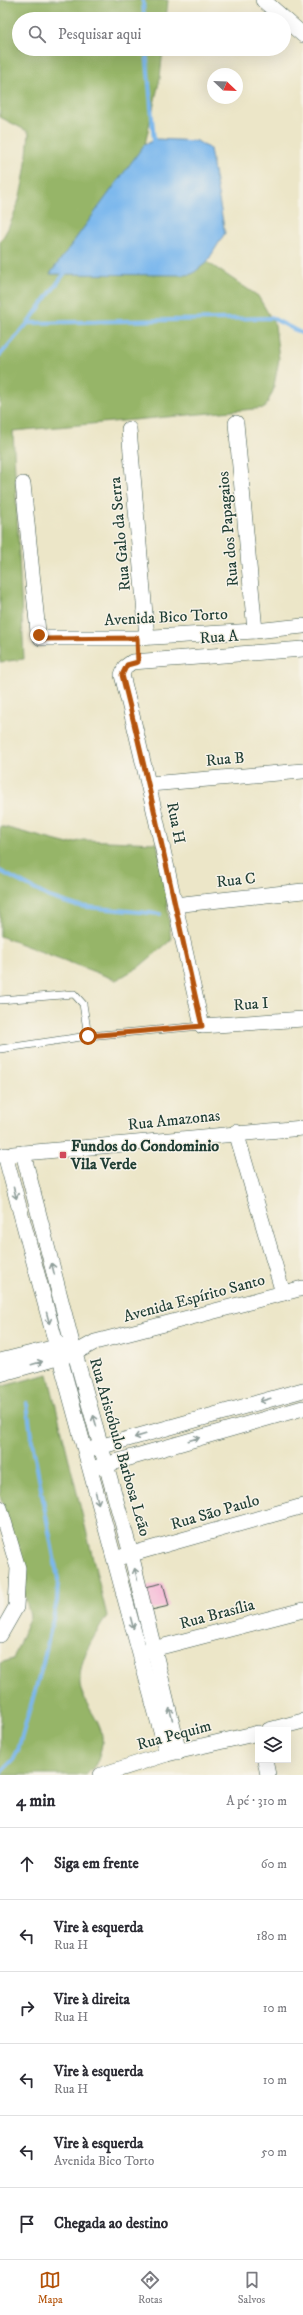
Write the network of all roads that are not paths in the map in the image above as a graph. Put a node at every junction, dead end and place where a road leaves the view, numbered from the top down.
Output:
1 (263, 0) edge
2 (277, 12) edge
3 (291, 24) edge
4 (303, 35) edge
5 (236, 423) dead end
6 (129, 429) dead end
7 (23, 484) dead end
8 (303, 626) edge
9 (255, 631) junction
10 (142, 637) junction
11 (303, 649) edge
12 (138, 662) junction
13 (303, 771) edge
14 (150, 784) junction
15 (303, 891) edge
16 (174, 905) junction
17 (0, 1000) edge
18 (303, 1019) edge
19 (202, 1026) junction
20 (88, 1036) junction
21 (0, 1049) edge
22 (303, 1128) edge
23 (236, 1132) junction
24 (23, 1153) junction
25 (2, 1155) edge
26 (303, 1288) edge
27 (283, 1293) junction
28 (73, 1348) junction
29 (57, 1352) junction
30 (0, 1361) edge
31 (0, 1374) edge
32 (303, 1390) edge
33 (303, 1408) edge
34 (102, 1446) junction
35 (85, 1452) junction
36 (107, 1464) junction
37 (89, 1469) junction
38 (303, 1506) edge
39 (0, 1508) edge
40 (131, 1554) junction
41 (114, 1560) junction
42 (303, 1610) edge
43 (0, 1635) edge
44 (147, 1650) junction
45 (303, 1721) edge
46 (280, 1727) edge
47 (255, 1734) edge
48 (173, 1753) junction
49 (266, 1763) edge
50 (101, 1775) edge
51 (268, 1775) edge

1 - 2 street
3 - 4 street
5 - 9 street, Rua dos Papagaios
6 - 10 street, Rua Galo da Serra
7 - 10 street, Avenida Bico Torto
8 - 9 street, Avenida Bico Torto
9 - 10 street, Avenida Bico Torto
10 - 12 street
11 - 12 street, Rua A
12 - 14 street, Rua H
13 - 14 street, Rua B
14 - 16 street, Rua H
15 - 16 street, Rua C
16 - 19 street, Rua H
17 - 20 lane
18 - 19 street, Rua I
19 - 20 lane
20 - 21 lane
22 - 23 street, Rua Amazonas
23 - 24 street, Rua Amazonas
23 - 27 street
24 - 25 street, Rua Amazonas
28 -> 24 street, Rua Aristóbulo Barbosa Leão
25 -> 29 street
26 - 27 street, Avenida Espírito Santo
27 - 28 street, Avenida Espírito Santo
28 - 29 street, Avenida Espírito Santo
34 -> 28 street, Rua Aristóbulo Barbosa Leão
29 - 30 street, Avenida Espírito Santo
31 -> 29 street, Avenida Espírito Santo
29 - 35 street
32 -> 34 street
36 -> 33 street
34 - 35 street
34 - 36 street, Rua Aristóbulo Barbosa Leão
35 - 37 street
36 - 37 street
36 - 40 street, Rua Aristóbulo Barbosa Leão
37 -> 41 street
38 - 40 street, Rua São Paulo
39 - 43 street
40 - 41 street, Rua São Paulo
44 -> 40 street, Rua Aristóbulo Barbosa Leão
41 -> 44 street
42 - 44 street, Rua Brasília
44 - 48 street, Rua Aristóbulo Barbosa Leão
45 - 46 street
47 - 48 street, Rua Pequim
48 - 50 street, Rua Pequim
49 - 51 street

